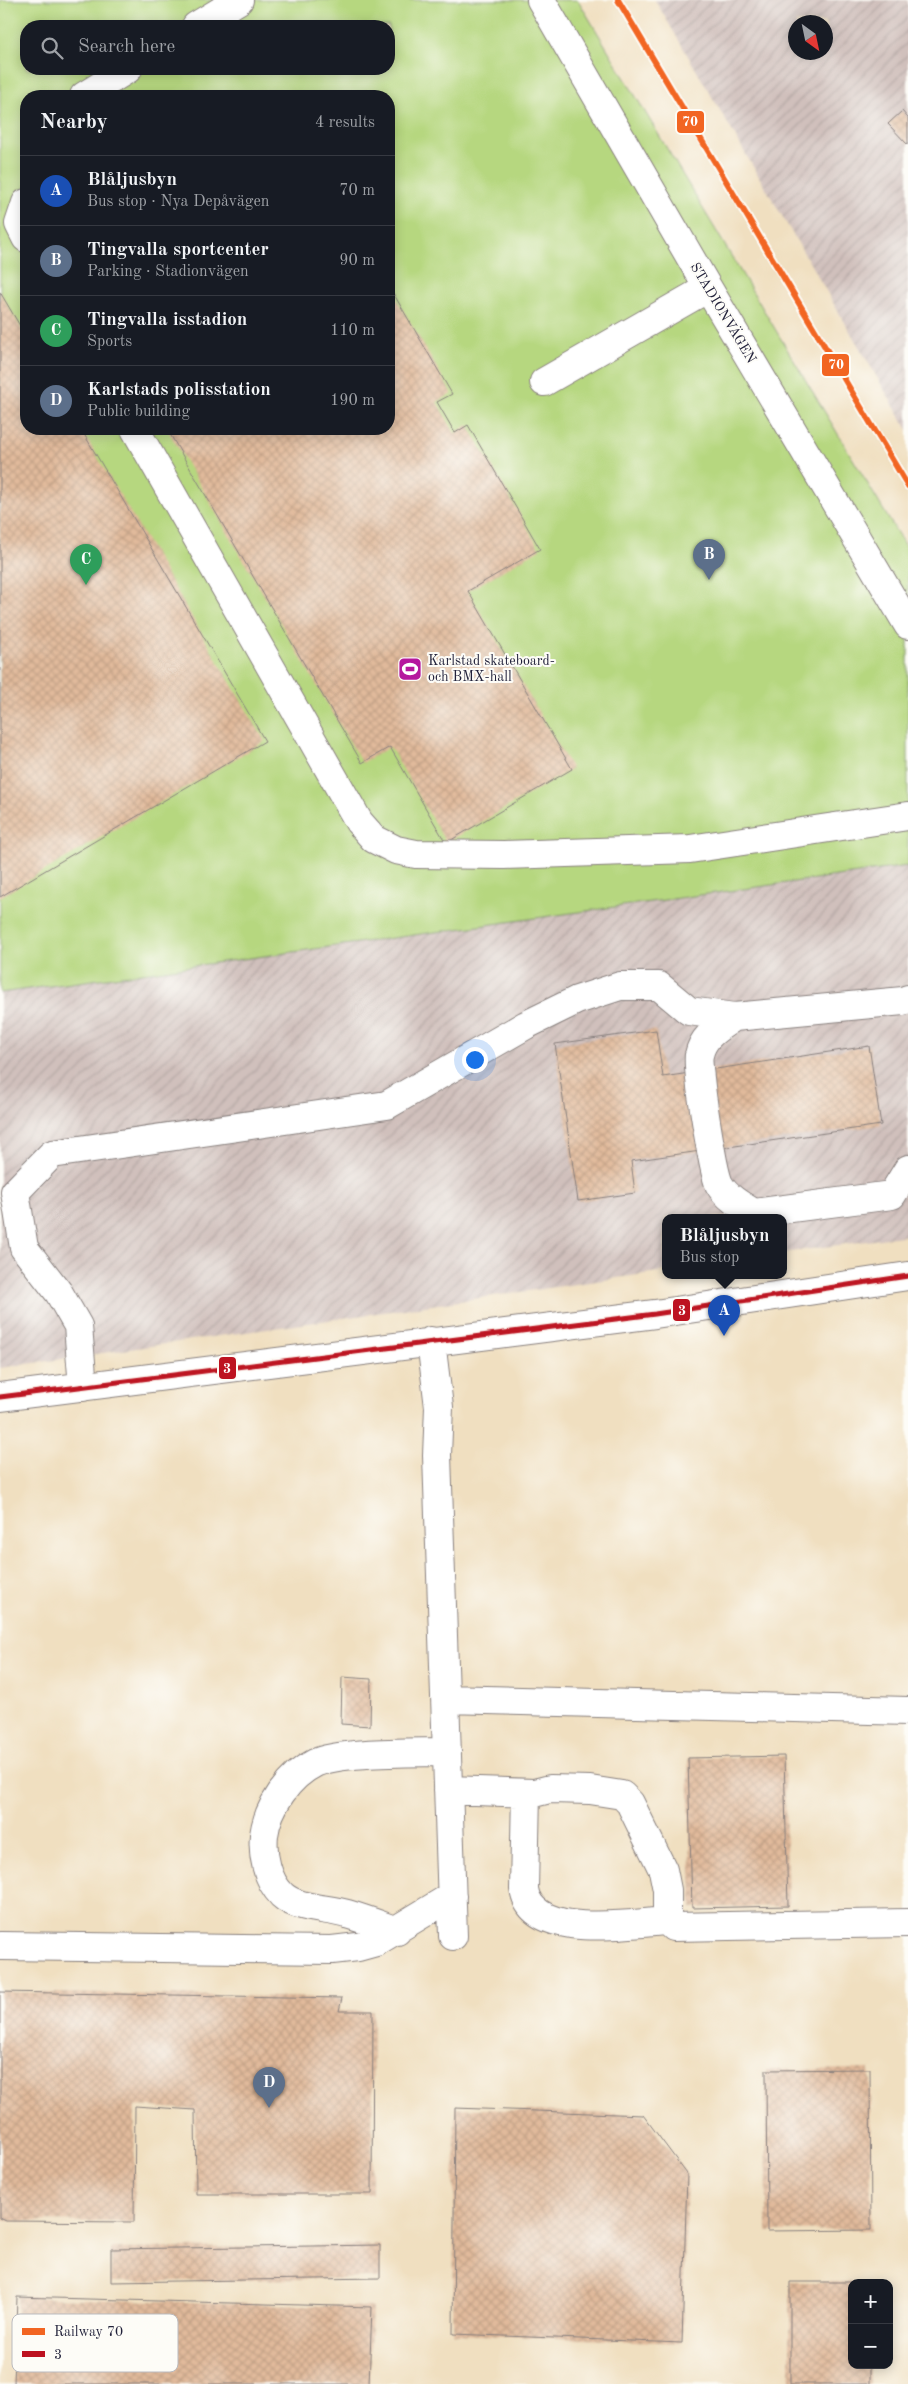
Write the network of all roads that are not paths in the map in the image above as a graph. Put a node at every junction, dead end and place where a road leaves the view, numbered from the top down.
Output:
1 (239, 0) edge
2 (541, 0) edge
3 (206, 20) edge
4 (118, 75) edge
5 (94, 90) edge
6 (708, 288) junction
7 (544, 382) dead end
8 (137, 435) edge
9 (908, 625) edge
10 (908, 816) edge
11 (906, 1007) edge
12 (734, 1017) junction
13 (908, 1169) edge
14 (908, 1276) edge
15 (432, 1341) junction
16 (83, 1387) junction
17 (0, 1397) edge
18 (446, 1699) junction
19 (908, 1710) edge
20 (447, 1752) junction
21 (448, 1790) junction
22 (526, 1793) junction
23 (452, 1896) junction
24 (667, 1921) junction
25 (908, 1924) edge
26 (397, 1931) junction
27 (454, 1936) dead end
28 (0, 1946) edge

1 - 3 street
2 - 6 street, STADIONVÄGEN
4 - 5 street
6 - 7 street
6 - 9 street, STADIONVÄGEN
8 - 10 street
11 - 12 street
12 - 13 street
12 - 16 street
14 - 15 street
15 - 16 street
15 - 18 street
16 - 17 street
18 - 19 street
18 - 20 street
20 - 21 street
20 - 26 street
21 - 22 street
21 - 23 street
22 - 24 street
22 - 24 street
23 - 26 street
23 - 27 street
24 - 25 street
26 - 28 street

